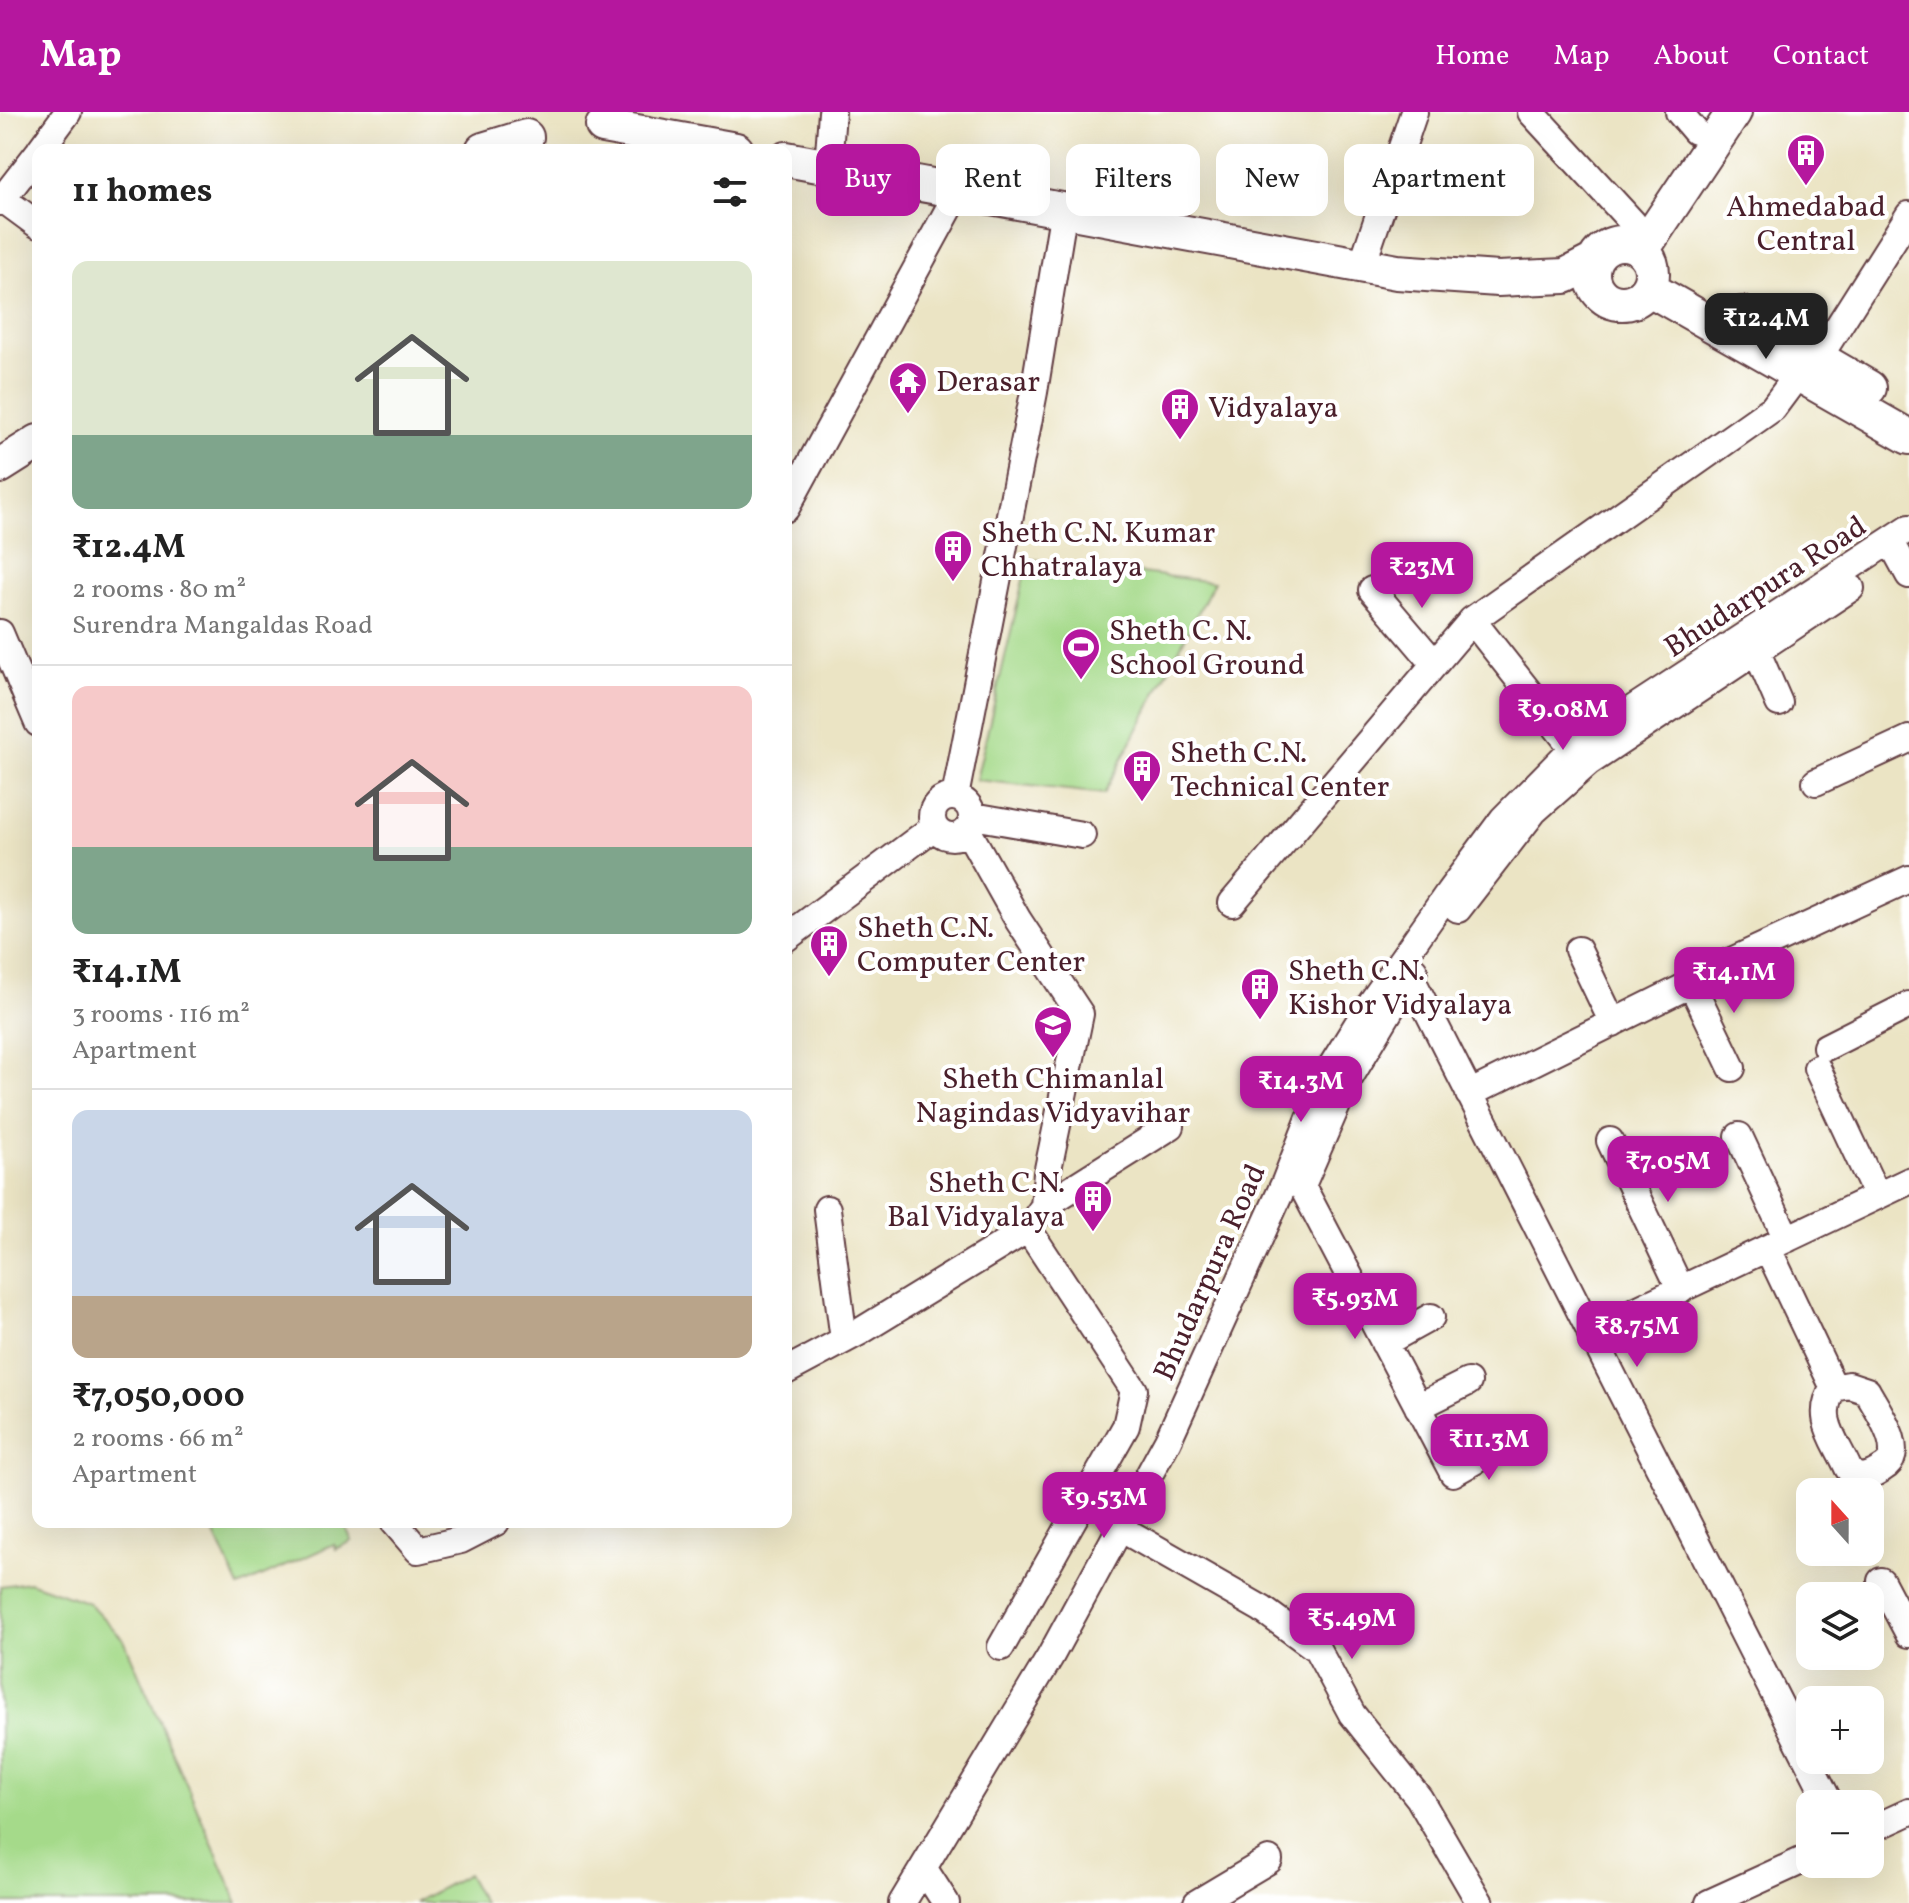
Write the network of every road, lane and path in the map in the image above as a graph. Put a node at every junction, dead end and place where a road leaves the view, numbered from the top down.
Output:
1 (68, 112) edge
2 (832, 112) edge
3 (1414, 112) edge
4 (1531, 112) edge
5 (1734, 112) edge
6 (1694, 118) edge
7 (527, 126) edge
8 (600, 133) edge
9 (45, 144) edge
10 (494, 144) edge
11 (625, 144) edge
12 (688, 144) edge
13 (830, 144) edge
14 (792, 160) edge
15 (32, 161) edge
16 (816, 165) edge
17 (792, 178) edge
18 (920, 184) edge
19 (1, 200) edge
20 (936, 204) edge
21 (1909, 215) edge
22 (945, 216) edge
23 (1000, 216) edge
24 (32, 221) edge
25 (1061, 227) junction
26 (1626, 259) junction
27 (1362, 265) junction
28 (1809, 365) junction
29 (1909, 412) edge
30 (32, 427) edge
31 (1909, 437) edge
32 (0, 446) edge
33 (32, 446) edge
34 (0, 466) edge
35 (792, 497) edge
36 (1903, 550) edge
37 (1372, 590) dead end
38 (1472, 620) junction
39 (0, 633) edge
40 (1756, 650) junction
41 (1434, 663) junction
42 (1779, 703) dead end
43 (32, 709) edge
44 (1909, 739) edge
45 (1580, 756) junction
46 (1816, 782) dead end
47 (965, 814) junction
48 (934, 827) junction
49 (1082, 835) dead end
50 (1909, 879) edge
51 (1232, 903) dead end
52 (792, 934) edge
53 (1578, 950) dead end
54 (1727, 963) dead end
55 (1406, 968) junction
56 (1909, 1005) edge
57 (1613, 1023) junction
58 (1732, 1068) dead end
59 (1469, 1094) junction
60 (1171, 1126) dead end
61 (1739, 1136) dead end
62 (1610, 1141) dead end
63 (1295, 1181) junction
64 (1909, 1181) edge
65 (1877, 1196) junction
66 (1044, 1206) junction
67 (827, 1209) dead end
68 (1028, 1229) junction
69 (1778, 1244) junction
70 (1681, 1290) junction
71 (1431, 1317) dead end
72 (1590, 1332) junction
73 (844, 1340) junction
74 (1384, 1343) junction
75 (792, 1368) edge
76 (1468, 1382) dead end
77 (1834, 1388) dead end
78 (1418, 1407) junction
79 (1501, 1446) dead end
80 (399, 1528) edge
81 (484, 1528) edge
82 (1127, 1532) junction
83 (1881, 1581) dead end
84 (1909, 1634) edge
85 (1001, 1647) dead end
86 (1823, 1790) edge
87 (1909, 1812) edge
88 (1884, 1824) edge
89 (1269, 1860) dead end
90 (1796, 1863) edge
91 (931, 1889) edge
92 (902, 1903) edge
93 (1197, 1903) edge
94 (1480, 1903) edge
95 (1709, 1903) edge

1 - 9 street
2 - 13 street
3 - 27 street
4 - 26 street
5 - 26 main road
6 - 26 main road
7 - 10 main road
8 - 11 main road
8 - 12 main road
14 - 16 main road
15 - 19 street
17 - 20 main road
18 - 27 main road
19 - 24 street
21 - 28 street
22 - 35 street
23 - 25 main road
25 - 26 main road
25 - 47 street
26 - 27 main road
26 - 28 main road
28 - 29 main road
28 - 31 main road
28 - 38 street
30 - 32 main road
33 - 34 main road
36 - 40 street, Bhudarpura Road
36 - 45 street, Bhudarpura Road
37 - 41 street
38 - 41 street
38 - 45 street
39 - 43 street
40 - 42 street
40 - 45 street, Bhudarpura Road
41 - 51 street
44 - 46 street
45 - 55 street, Bhudarpura Road
47 - 48 street
47 - 48 street
47 - 49 street
47 - 66 street
48 - 52 street
50 - 54 street
53 - 57 street
55 - 59 street
55 - 63 street, Bhudarpura Road
56 - 65 street
57 - 58 street
57 - 59 street
59 - 72 street
60 - 66 street
61 - 69 street
62 - 70 street
63 - 74 street
63 - 82 street, Bhudarpura Road
64 - 65 street
65 - 69 street
66 - 68 street
67 - 73 street
68 - 73 street
68 - 85 street
69 - 70 street
69 - 77 street
70 - 72 street
71 - 74 street
72 - 86 street
73 - 75 street
74 - 78 street
76 - 78 street
78 - 79 street
80 - 81 street
82 - 91 street, Bhudarpura Road
82 - 94 street
83 - 84 street
87 - 88 street
89 - 93 street
90 - 95 street
91 - 92 street, Bhudarpura Road

